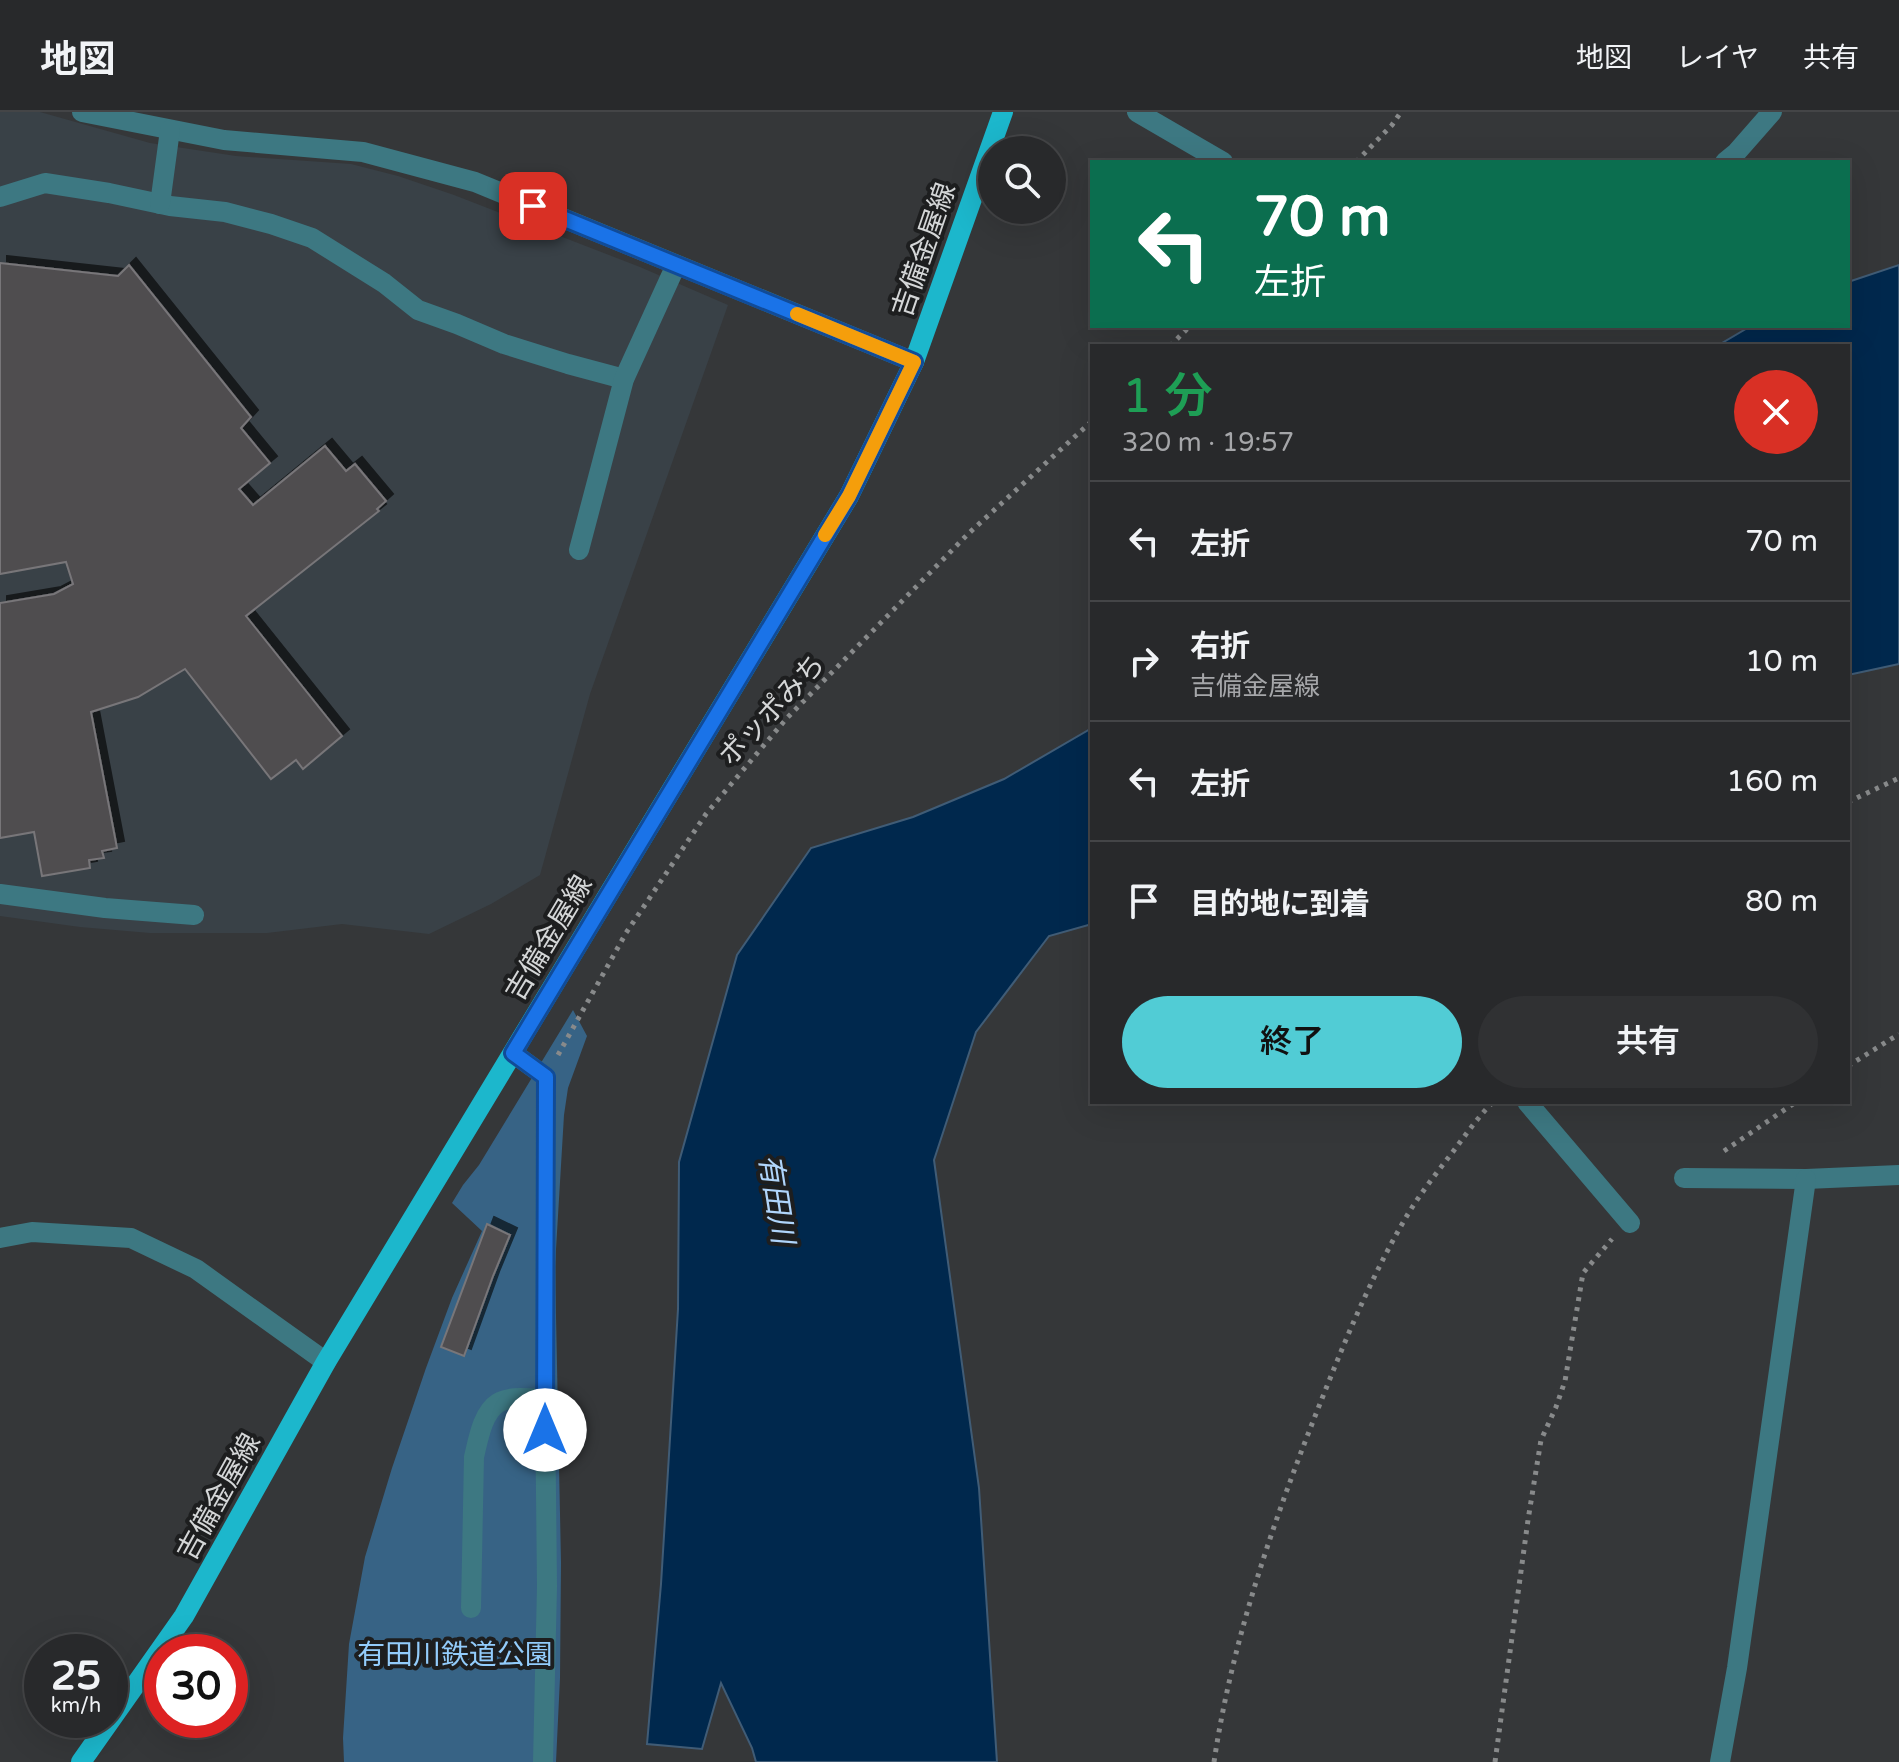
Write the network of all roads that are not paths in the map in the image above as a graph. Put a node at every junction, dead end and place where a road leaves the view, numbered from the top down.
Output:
1 (85, 112) edge
2 (1003, 112) edge
3 (1137, 112) edge
4 (1772, 112) edge
5 (170, 130) junction
6 (1220, 160) edge
7 (1727, 160) edge
8 (0, 197) edge
9 (160, 204) junction
10 (676, 265) junction
11 (914, 362) junction
12 (624, 379) junction
13 (579, 550) dead end
14 (0, 894) edge
15 (194, 915) dead end
16 (513, 1053) junction
17 (1529, 1104) edge
18 (1899, 1175) edge
19 (1684, 1178) dead end
20 (1806, 1179) junction
21 (1630, 1223) road end
22 (0, 1238) edge
23 (326, 1362) junction
24 (545, 1399) junction
25 (471, 1608) dead end
26 (81, 1762) edge
27 (543, 1762) edge
28 (1720, 1762) edge

1 - 5 street
2 - 11 main road, 吉備金屋線
3 - 6 street
4 - 7 street
5 - 9 street
5 - 10 street
8 - 9 street
9 - 12 street
10 - 11 street
10 - 12 street
11 - 16 main road, 吉備金屋線
12 - 13 street
14 - 15 street
16 - 23 main road, 吉備金屋線
16 - 24 street
17 - 21 street
18 - 20 street
19 - 20 street
20 - 28 street
22 - 23 street
23 - 26 main road, 吉備金屋線
24 - 25 street
24 - 27 street

